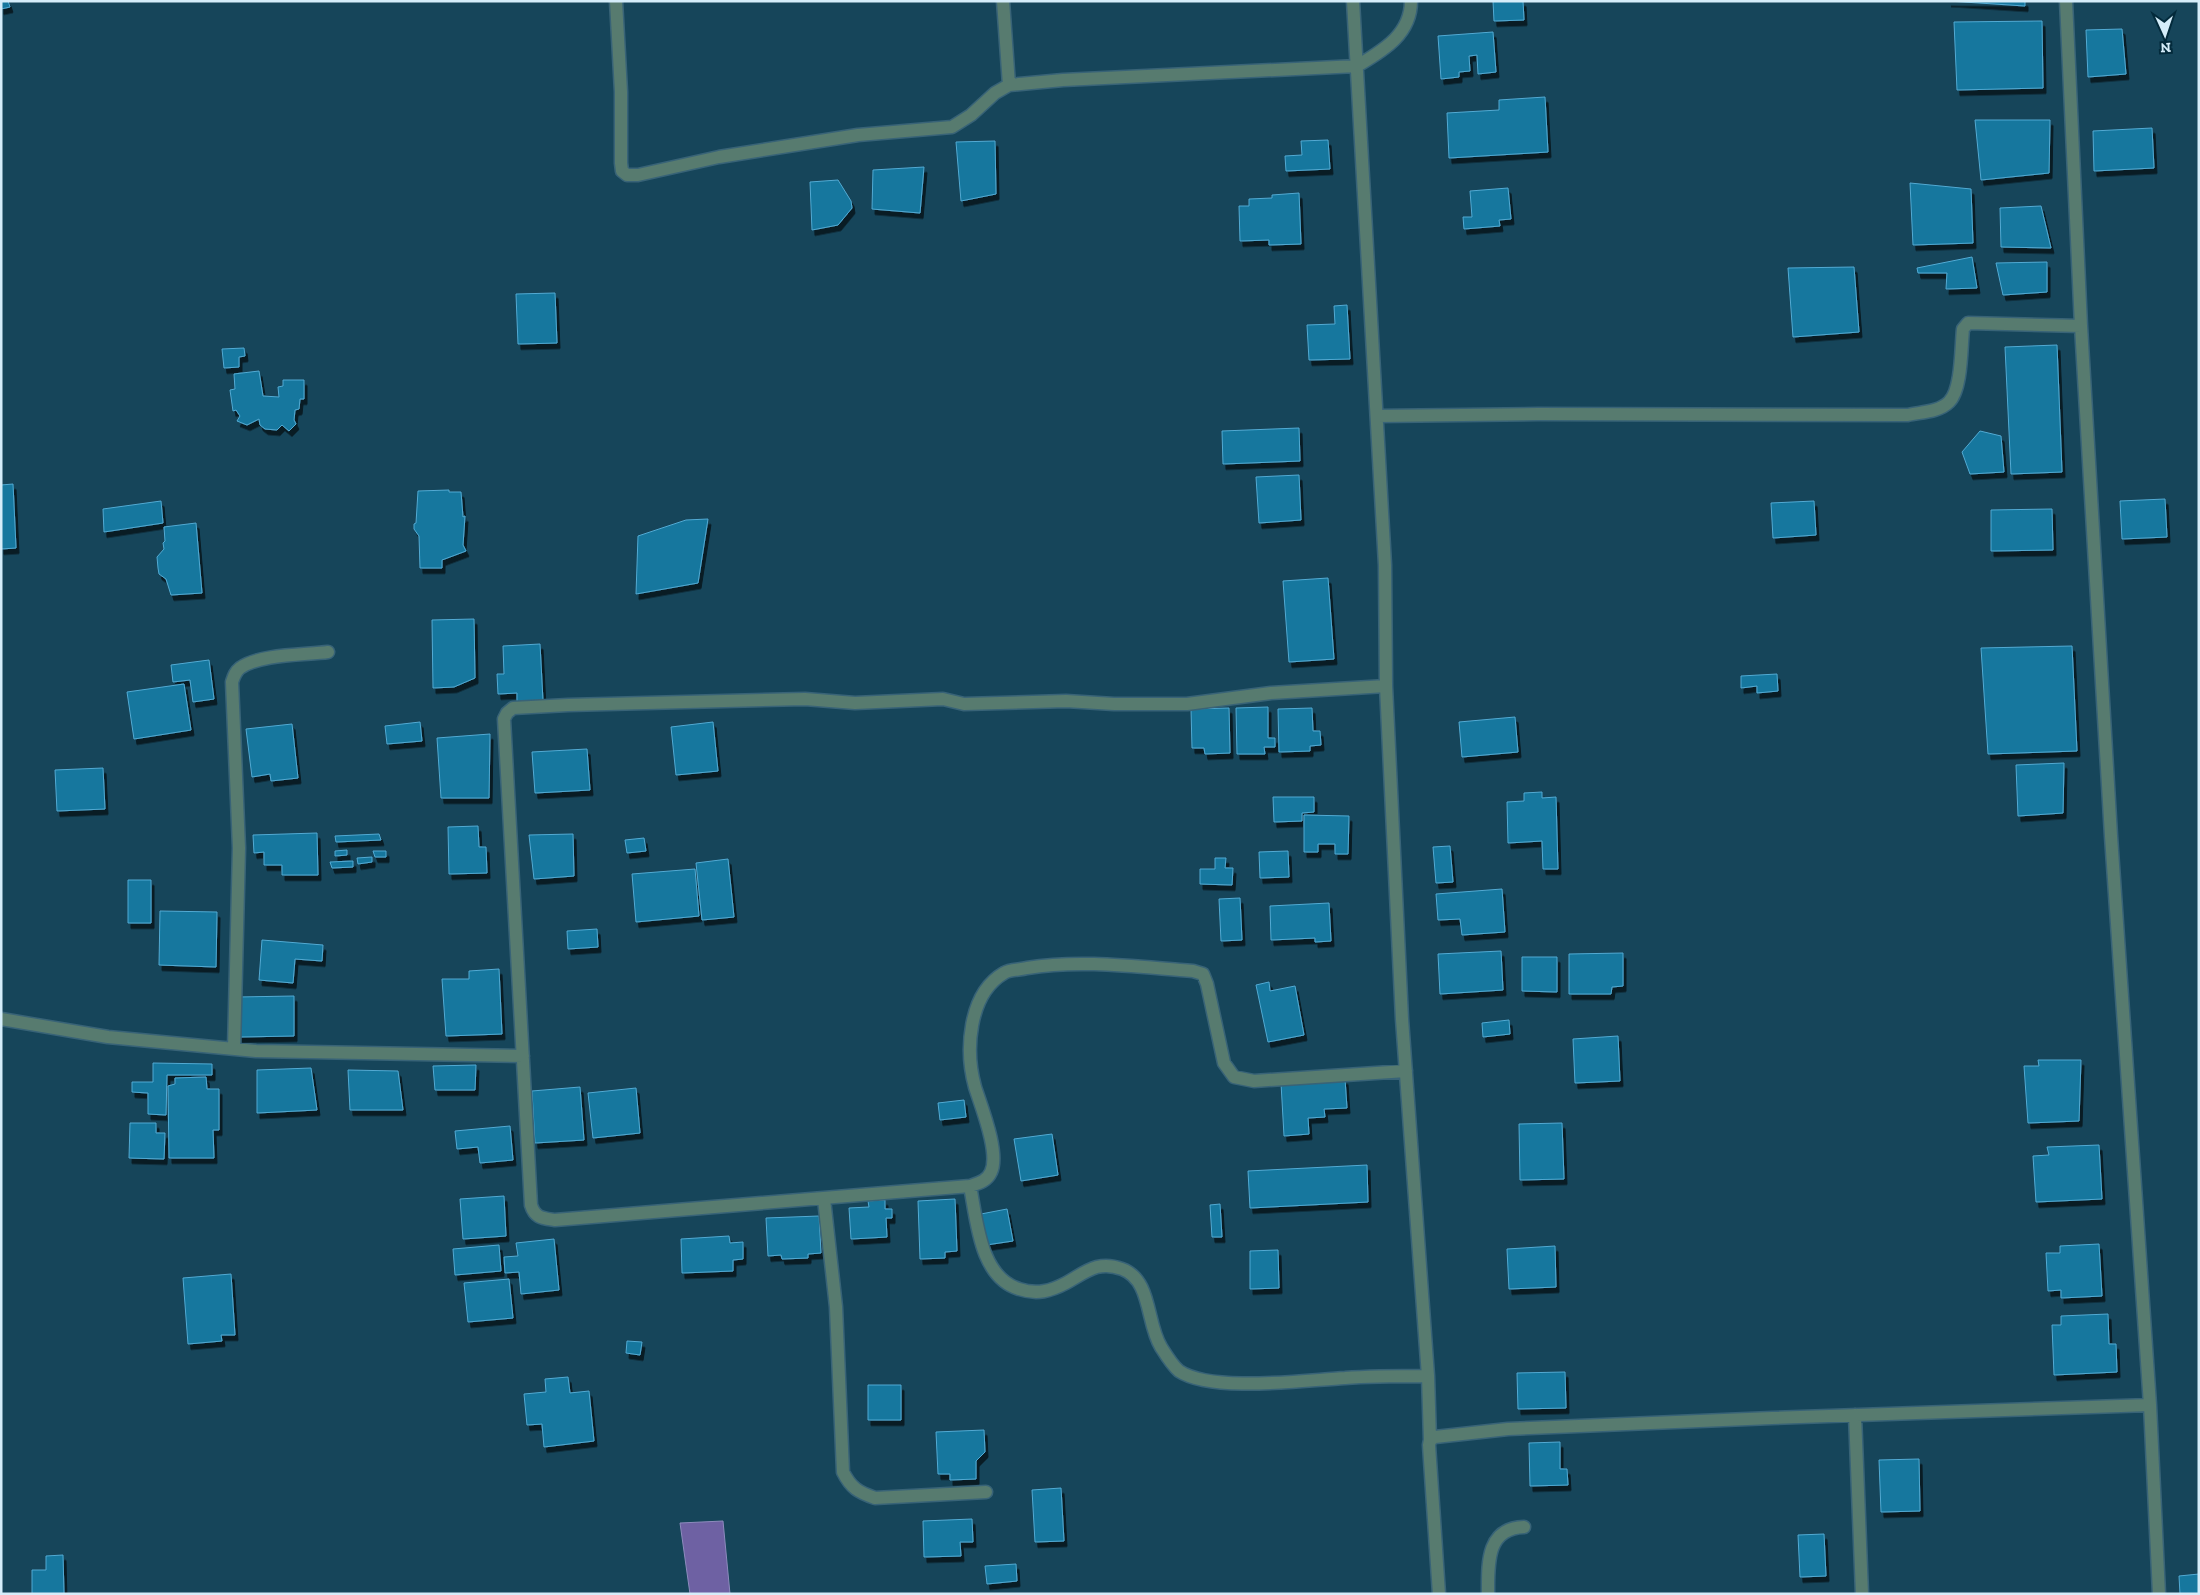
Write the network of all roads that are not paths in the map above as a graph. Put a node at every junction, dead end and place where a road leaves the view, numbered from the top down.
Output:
1 (616, 1) edge
2 (1003, 1) edge
3 (1353, 1) edge
4 (1411, 1) edge
5 (2066, 1) edge
6 (1357, 66) junction
7 (1009, 85) junction
8 (2081, 326) junction
9 (1377, 416) junction
10 (328, 652) dead end
11 (1386, 686) junction
12 (1, 1019) edge
13 (234, 1049) junction
14 (523, 1056) junction
15 (1406, 1071) junction
16 (970, 1186) junction
17 (824, 1199) junction
18 (1428, 1376) junction
19 (2150, 1405) junction
20 (1855, 1415) junction
21 (1430, 1440) junction
22 (986, 1492) dead end
23 (1524, 1527) dead end
24 (1439, 1594) edge
25 (1488, 1594) edge
26 (1862, 1594) edge
27 (2158, 1594) edge

1 - 7 street
2 - 7 street
3 - 6 street
4 - 6 street
5 - 8 street
6 - 7 street
6 - 9 street
8 - 9 street
8 - 19 street
9 - 11 street
10 - 13 street
11 - 14 street
11 - 15 street
12 - 13 street
13 - 14 street
14 - 17 street
15 - 16 street
15 - 18 street
16 - 17 street
16 - 18 street
17 - 22 street
18 - 21 street
19 - 20 street
19 - 27 street
20 - 21 street
20 - 26 street
21 - 24 street
23 - 25 street

